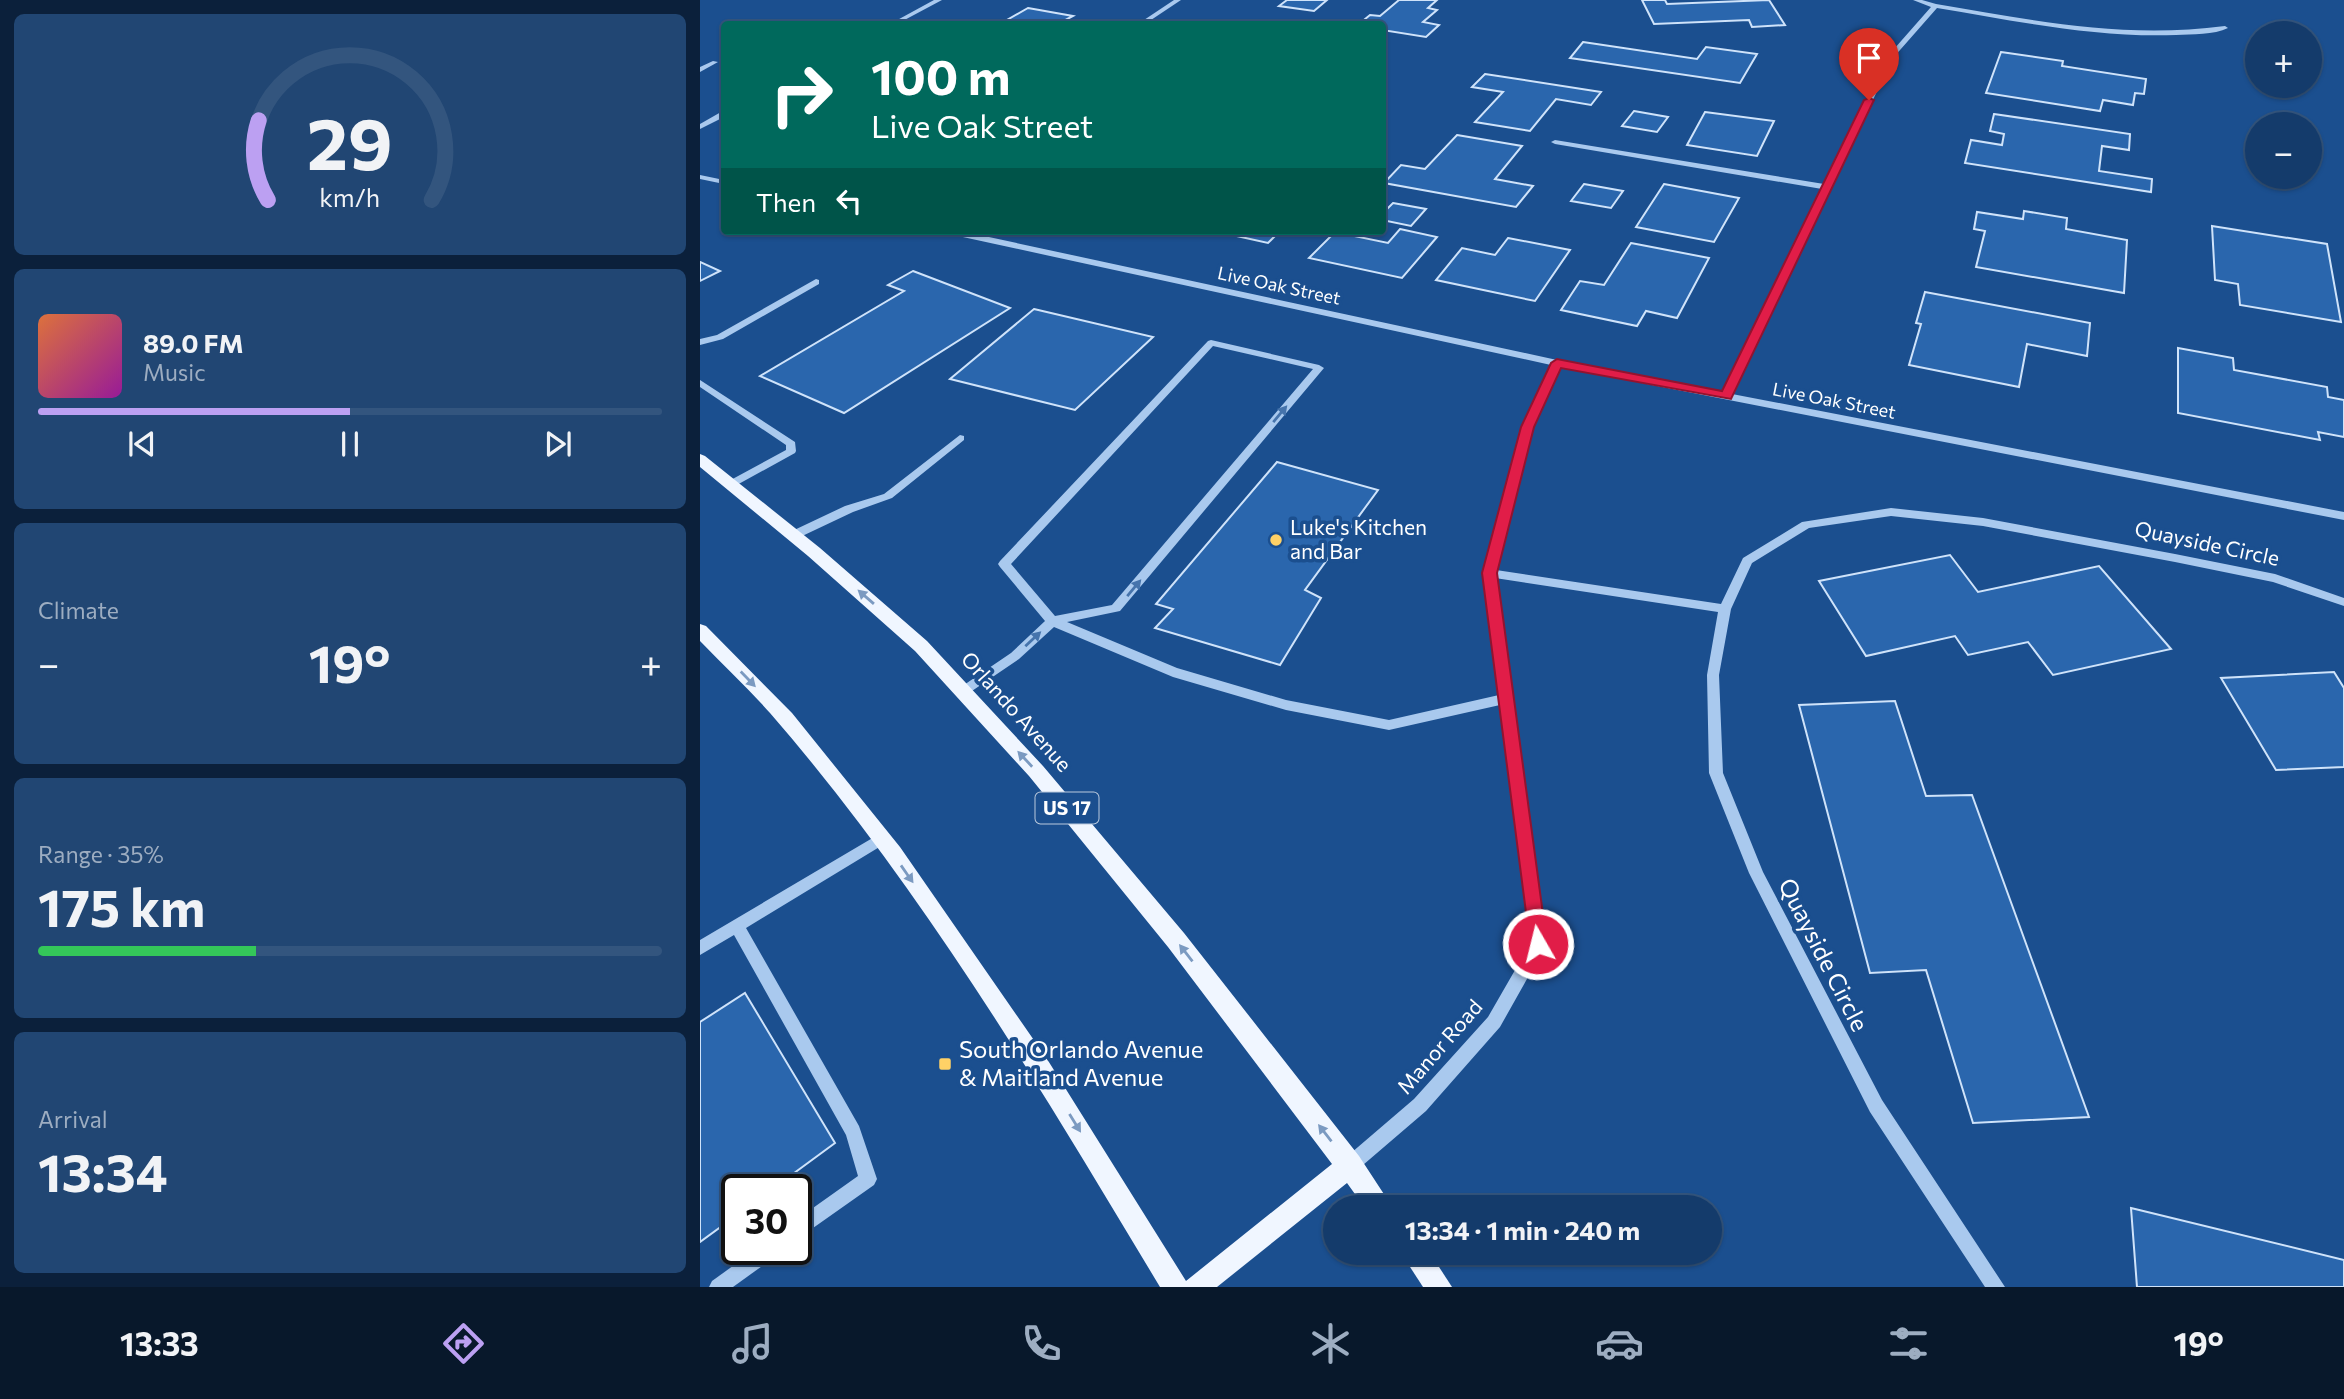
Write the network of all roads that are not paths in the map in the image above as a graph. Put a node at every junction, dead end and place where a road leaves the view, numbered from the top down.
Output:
1 (939, 0) edge
2 (1178, 0) edge
3 (1916, 0) edge
4 (1936, 6) junction
5 (899, 21) edge
6 (1146, 21) edge
7 (2225, 28) dead end
8 (700, 60) edge
9 (700, 70) edge
10 (721, 116) edge
11 (700, 127) edge
12 (1555, 142) dead end
13 (700, 177) edge
14 (721, 181) edge
15 (1827, 187) junction
16 (967, 235) edge
17 (816, 282) dead end
18 (700, 342) edge
19 (1557, 363) junction
20 (700, 383) edge
21 (1726, 396) junction
22 (960, 438) dead end
23 (700, 459) edge
24 (731, 484) junction
25 (2344, 516) edge
26 (794, 535) junction
27 (1489, 573) junction
28 (2344, 602) edge
29 (1725, 609) junction
30 (1052, 621) junction
31 (700, 630) edge
32 (962, 692) junction
33 (1504, 699) junction
34 (881, 839) junction
35 (737, 926) junction
36 (700, 948) edge
37 (1350, 1166) junction
38 (1371, 1195) edge
39 (812, 1219) edge
40 (749, 1265) edge
41 (1423, 1265) edge
42 (718, 1287) edge
43 (1175, 1287) edge
44 (1196, 1287) edge
45 (1439, 1287) edge
46 (1996, 1287) edge

1 - 5 street
2 - 6 street
3 - 4 street
4 - 7 street
4 - 15 street
8 - 9 street
10 - 11 street
12 - 15 street
13 - 14 street
15 - 21 street
16 - 19 street, Live Oak Street
17 - 18 street
19 - 21 street, Live Oak Street
19 - 27 street, Manor Road
20 - 24 street
21 - 25 street, Live Oak Street
22 - 26 street
23 - 24 main road, Orlando Avenue / US 17
24 - 26 main road, Orlando Avenue / US 17
32 -> 26 main road, Orlando Avenue / US 17
27 - 29 street
27 - 33 street, Manor Road
28 - 29 street, Quayside Circle
29 - 46 lane, Quayside Circle
30 -> 30 street
32 -> 30 street
30 - 33 street
31 -> 34 main road
37 -> 32 main road, Orlando Avenue / US 17
33 - 37 street, Manor Road
34 - 35 street
34 -> 43 main road
35 - 36 street
35 - 39 street
37 - 38 main road, Orlando Avenue / US 17
37 - 44 main road
40 - 42 street
41 - 45 main road

